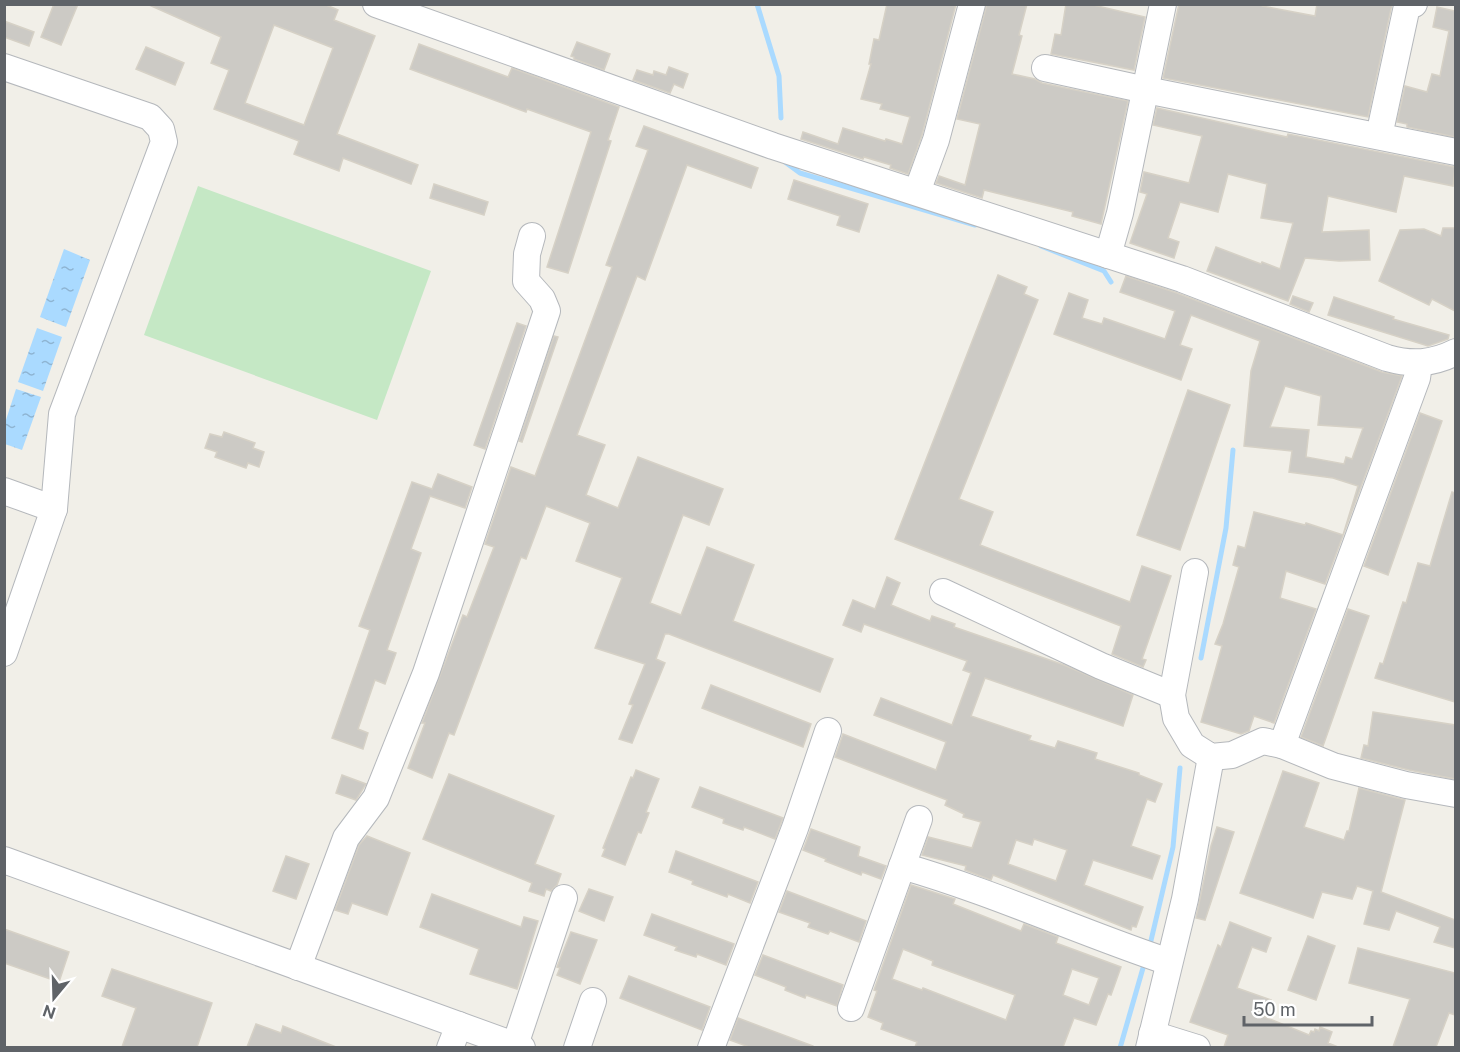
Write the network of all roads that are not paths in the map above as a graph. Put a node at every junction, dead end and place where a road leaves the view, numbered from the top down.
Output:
1 (376, 4) edge
2 (972, 4) edge
3 (1163, 4) edge
4 (1414, 4) edge
5 (4, 67) edge
6 (1044, 68) dead end
7 (1146, 90) junction
8 (1379, 136) junction
9 (1455, 152) edge
10 (917, 192) junction
11 (532, 236) dead end
12 (1108, 255) junction
13 (1455, 352) edge
14 (1419, 364) junction
15 (4, 491) edge
16 (54, 509) junction
17 (1195, 572) dead end
18 (943, 592) dead end
19 (12, 609) edge
20 (4, 653) edge
21 (1172, 695) junction
22 (828, 731) dead end
23 (1282, 745) junction
24 (1211, 757) junction
25 (1455, 794) edge
26 (919, 819) dead end
27 (4, 860) edge
28 (902, 866) junction
29 (564, 898) dead end
30 (1155, 958) junction
31 (298, 967) junction
32 (593, 1001) dead end
33 (851, 1008) dead end
34 (454, 1036) edge
35 (1151, 1041) edge
36 (519, 1046) edge
37 (577, 1047) edge
38 (711, 1047) edge
39 (1197, 1047) edge

1 - 10 street
2 - 10 street
3 - 7 street
4 - 8 street
5 - 16 street
6 - 7 street
7 - 8 street
7 - 12 street
8 - 9 street
10 - 12 street
11 - 31 street
12 - 14 street
13 - 14 street
14 - 23 street
15 - 16 street
16 - 19 street
17 - 21 street
18 - 21 street
19 - 20 street
21 - 24 street
22 - 38 street
23 - 24 street
23 - 25 street
24 - 30 street
26 - 28 street
27 - 31 street
28 - 30 street
28 - 33 street
29 - 36 street
30 - 35 street
31 - 34 street
32 - 37 street
34 - 36 street
35 - 39 street

